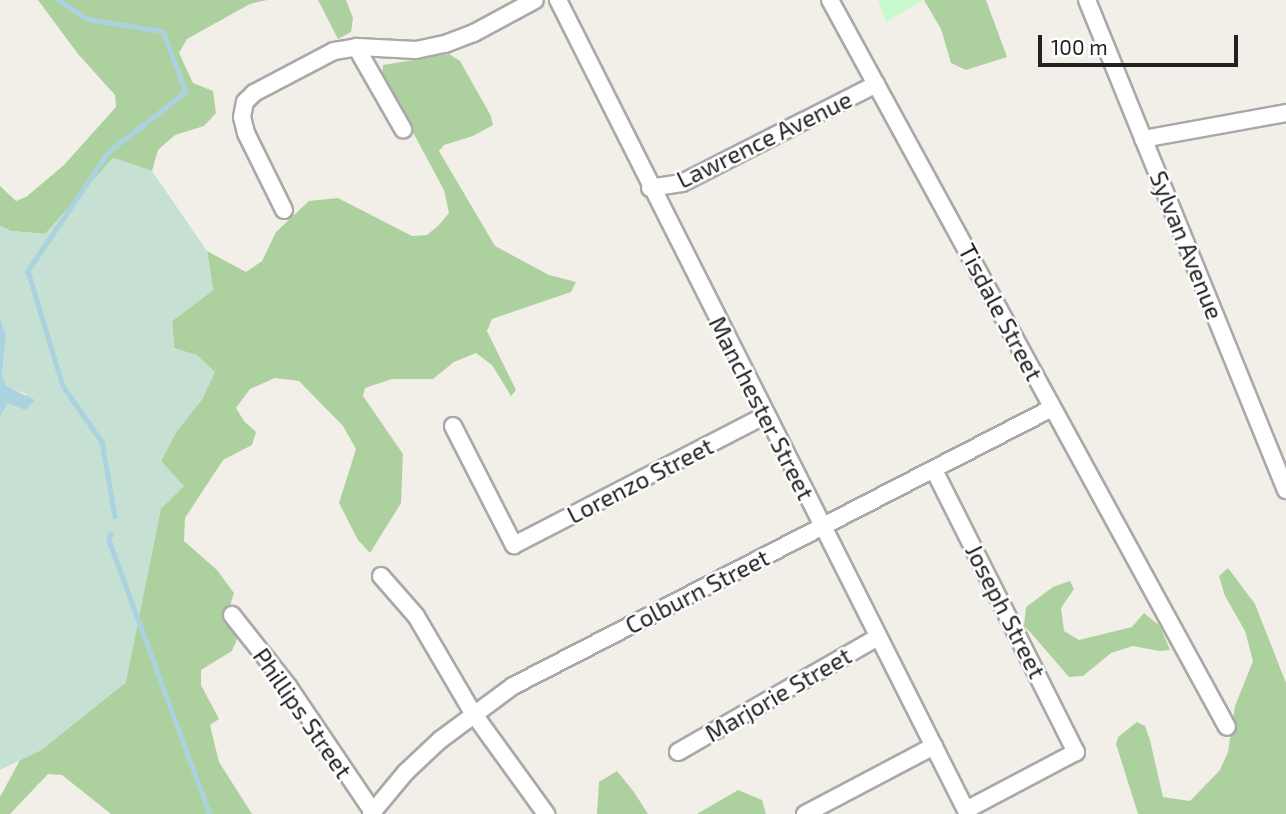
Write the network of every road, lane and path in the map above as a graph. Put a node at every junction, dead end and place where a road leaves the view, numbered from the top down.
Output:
1 (535, 0) edge
2 (558, 0) edge
3 (830, 0) edge
4 (1087, 0) edge
5 (356, 47) junction
6 (876, 84) junction
7 (1286, 113) edge
8 (403, 130) dead end
9 (1143, 139) junction
10 (650, 188) junction
11 (284, 210) dead end
12 (1052, 408) junction
13 (766, 415) junction
14 (453, 426) dead end
15 (934, 470) junction
16 (1286, 490) edge
17 (823, 527) junction
18 (381, 576) dead end
19 (232, 615) dead end
20 (878, 637) junction
21 (473, 713) junction
22 (1227, 727) dead end
23 (934, 746) junction
24 (678, 752) dead end
25 (967, 812) edge
26 (372, 813) edge
27 (546, 814) edge
28 (804, 814) edge

1 - 5 street
2 - 10 street, Manchester Street
3 - 6 street, Tisdale Street
4 - 9 street, Sylvan Avenue
5 - 8 street
5 - 11 street
6 - 10 street, Lawrence Avenue
6 - 12 street, Tisdale Street
7 - 9 street
9 - 16 street, Sylvan Avenue
10 - 13 street, Manchester Street
12 - 15 street, Colburn Street
12 - 22 street, Tisdale Street
13 - 14 street, Lorenzo Street
13 - 17 street, Manchester Street
15 - 17 street, Colburn Street
15 - 25 street, Joseph Street
17 - 20 street, Manchester Street
17 - 21 street, Colburn Street
18 - 21 street
19 - 26 street, Phillips Street
20 - 23 street, Manchester Street
20 - 24 street, Marjorie Street
21 - 26 street, Colburn Street
21 - 27 street
23 - 25 street, Manchester Street
23 - 28 street

